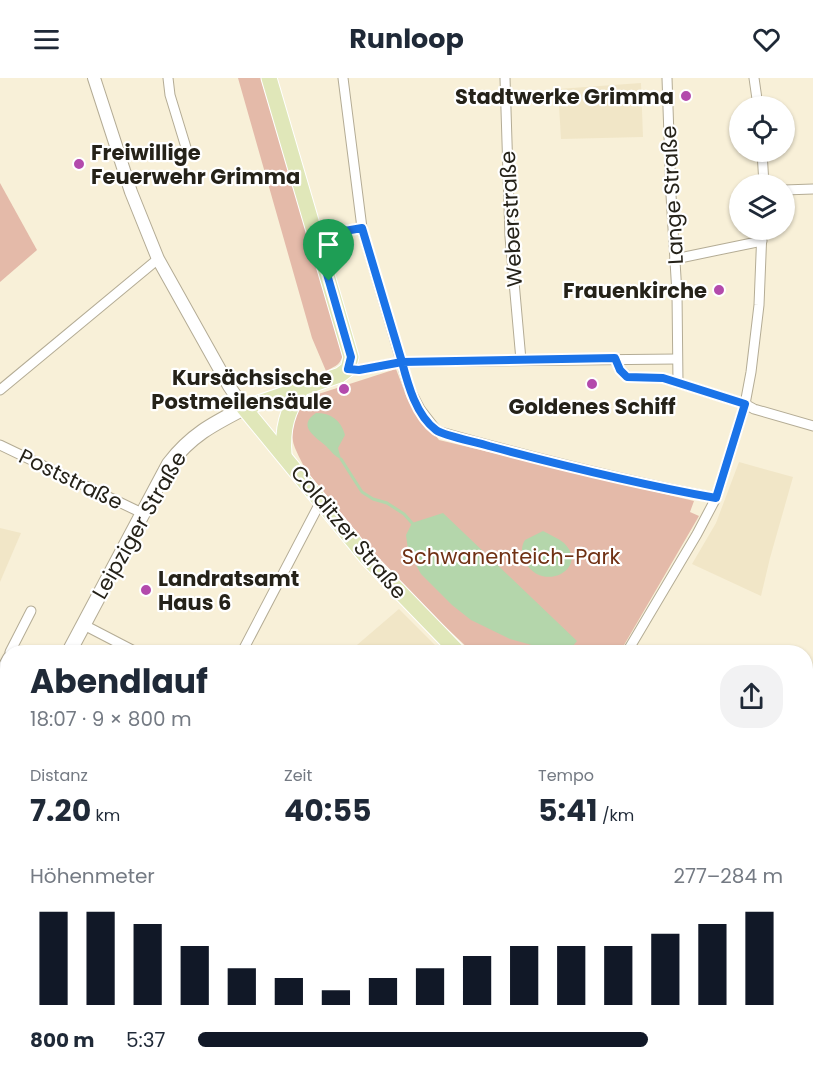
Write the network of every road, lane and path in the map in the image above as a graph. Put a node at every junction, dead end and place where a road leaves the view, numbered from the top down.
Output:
1 (94, 78) edge
2 (168, 78) edge
3 (269, 78) edge
4 (343, 78) edge
5 (505, 78) edge
6 (667, 78) edge
7 (754, 78) edge
8 (757, 96) edge
9 (188, 154) dead end
10 (813, 189) edge
11 (795, 190) edge
12 (362, 228) junction
13 (316, 236) junction
14 (762, 241) joint
15 (158, 259) junction
16 (675, 259) junction
17 (615, 358) junction
18 (677, 359) junction
19 (521, 360) junction
20 (402, 362) junction
21 (348, 369) junction
22 (678, 383) junction
23 (301, 389) junction
24 (0, 390) edge
25 (745, 404) junction
26 (244, 408) junction
27 (813, 426) edge
28 (0, 445) edge
29 (284, 455) junction
30 (716, 498) junction
31 (321, 501) junction
32 (142, 513) junction
33 (30, 611) dead end
34 (84, 625) junction
35 (13, 645) edge
36 (73, 645) edge
37 (123, 645) edge
38 (246, 645) edge
39 (451, 645) edge
40 (631, 645) edge

1 - 15 street
2 - 9 street
3 - 13 main road
4 - 12 street
5 - 19 street, Weberstraße
6 - 16 street, Lange Straße
7 - 8 street
10 - 11 street
12 - 13 street
12 - 20 street
13 - 21 main road
14 - 16 street
14 - 25 street
15 - 24 street
15 - 26 street
16 - 18 street, Lange Straße
17 - 18 street, Leipziger Straße
17 - 19 street, Leipziger Straße
17 - 22 street
18 - 22 street, Lange Straße
19 - 20 street, Leipziger Straße
20 - 21 street, Leipziger Straße
20 - 30 street
21 - 23 main road, Leipziger Straße
22 - 25 street
23 - 26 main road, Leipziger Straße
23 - 29 main road
25 - 27 street
25 - 30 street
26 - 29 main road, Colditzer Straße
26 - 32 main road, Leipziger Straße
28 - 32 street, Poststraße
29 - 31 main road, Colditzer Straße
30 - 40 street
31 - 38 street
31 - 39 main road, Colditzer Straße
32 - 34 main road, Leipziger Straße
33 - 35 street
34 - 36 main road, Leipziger Straße
34 - 37 street

